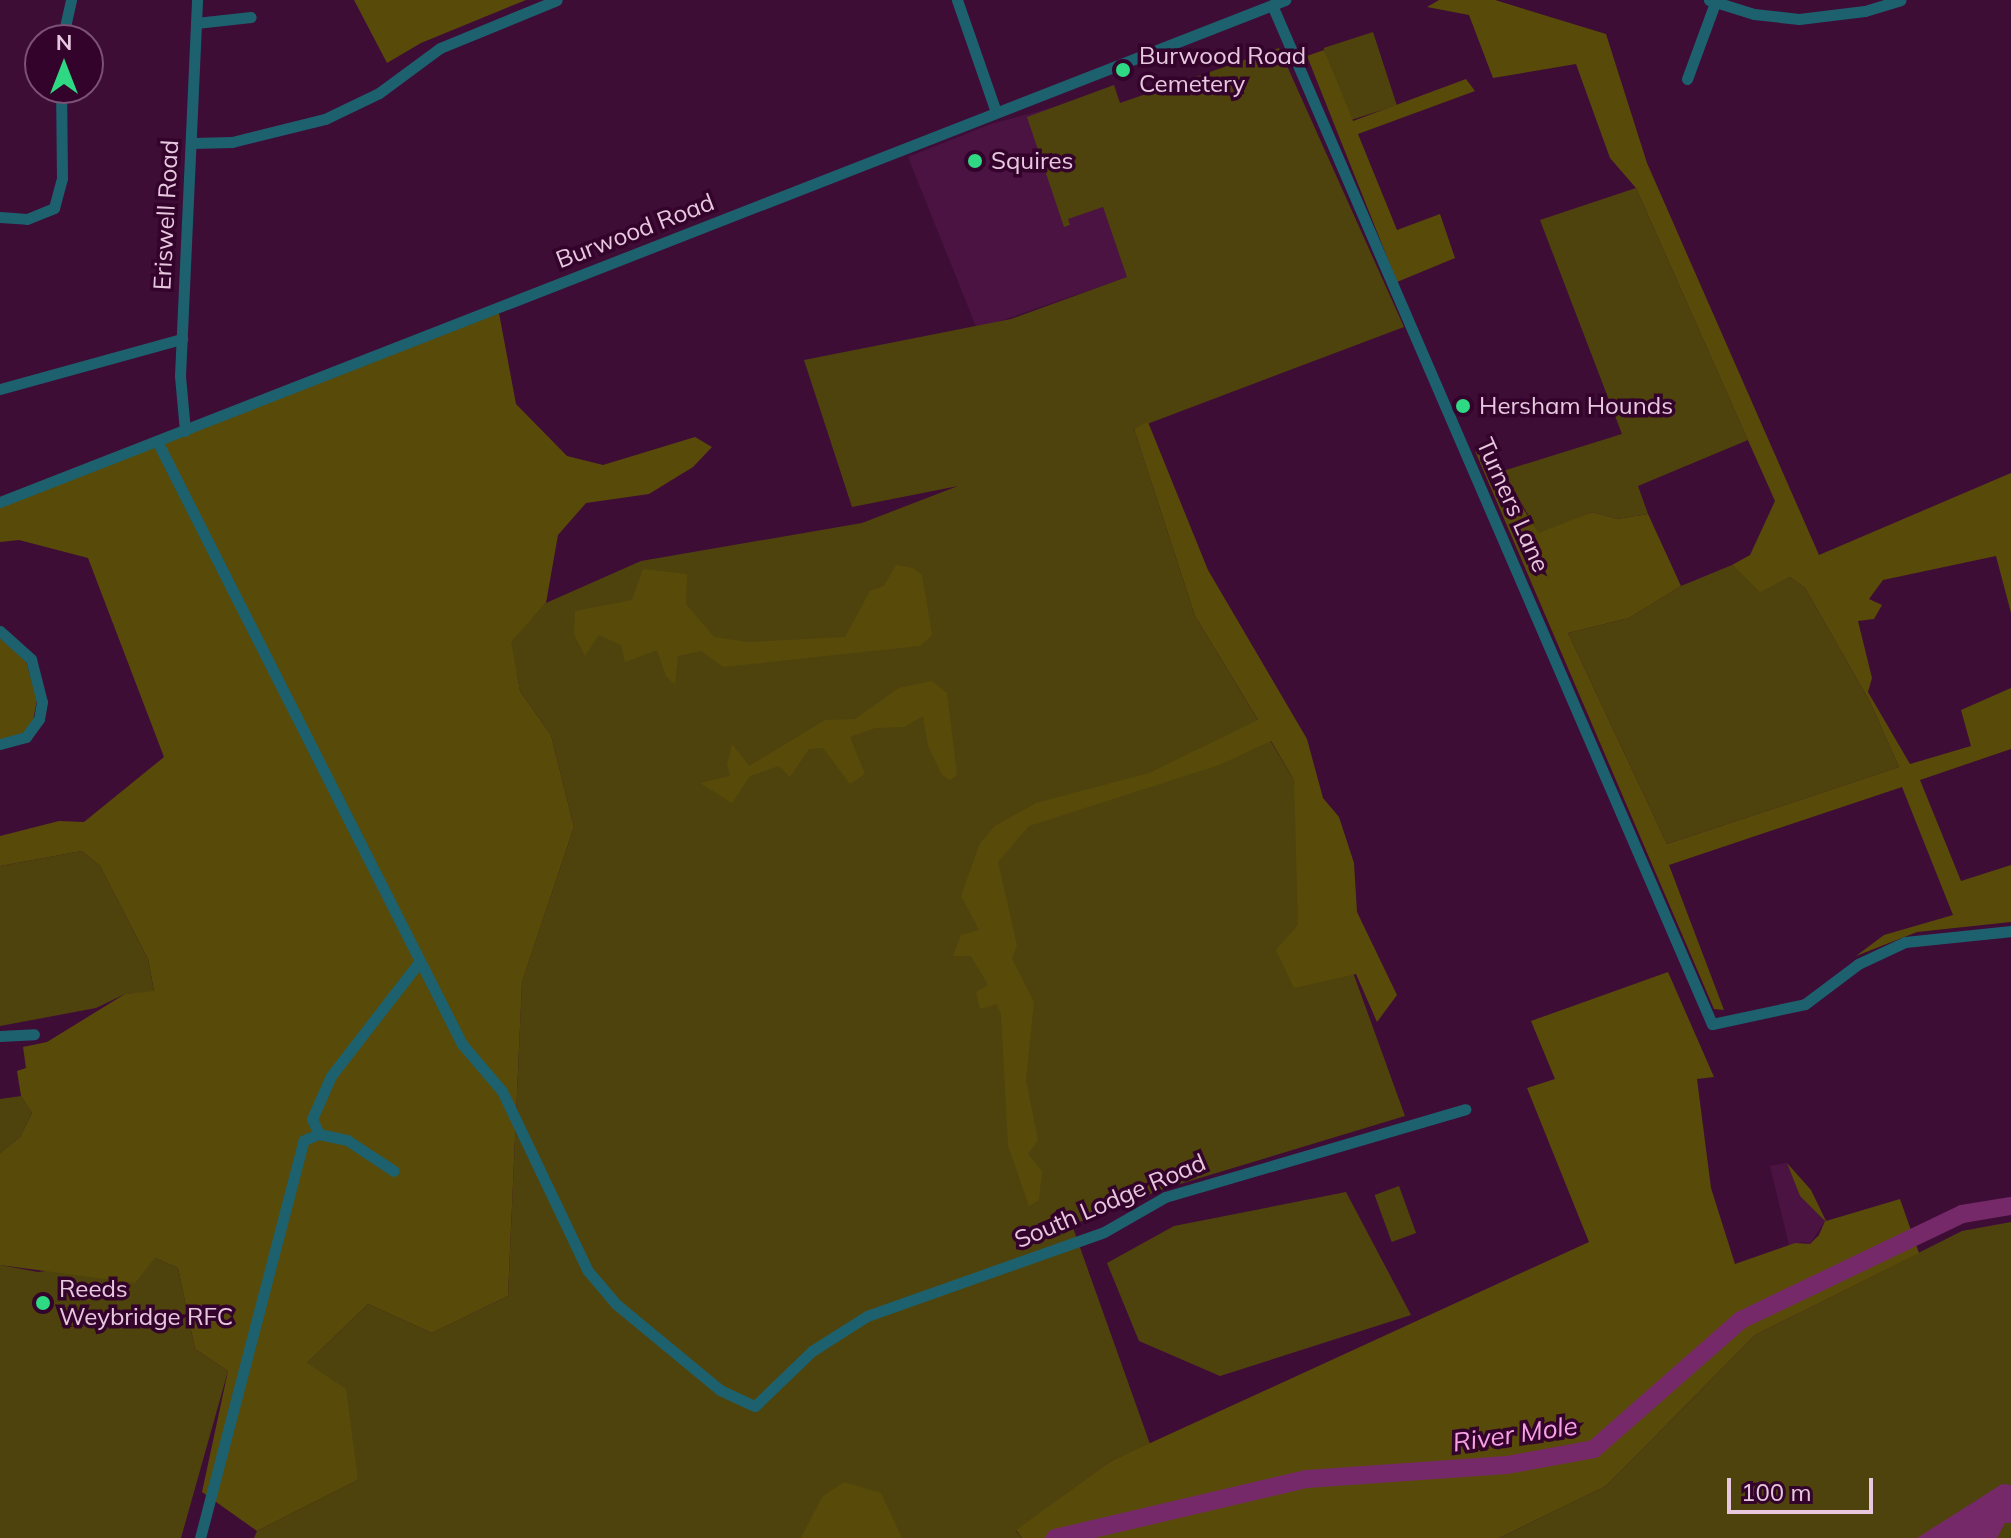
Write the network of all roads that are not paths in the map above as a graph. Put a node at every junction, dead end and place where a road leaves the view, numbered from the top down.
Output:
1 (71, 0) edge
2 (197, 0) edge
3 (557, 0) edge
4 (957, 0) edge
5 (1285, 0) edge
6 (1900, 0) edge
7 (1712, 2) edge
8 (1272, 5) junction
9 (251, 17) dead end
10 (196, 23) junction
11 (66, 24) edge
12 (1687, 79) dead end
13 (61, 104) edge
14 (996, 112) junction
15 (192, 143) junction
16 (0, 217) edge
17 (182, 339) junction
18 (0, 389) edge
19 (185, 431) junction
20 (157, 441) junction
21 (0, 502) edge
22 (0, 631) edge
23 (0, 744) edge
24 (2011, 931) edge
25 (420, 961) junction
26 (34, 1034) dead end
27 (0, 1036) edge
28 (1465, 1109) dead end
29 (312, 1119) junction
30 (319, 1134) junction
31 (304, 1140) junction
32 (394, 1171) dead end
33 (200, 1538) edge

1 - 11 street
2 - 10 street, Eriswell Road
3 - 15 street
4 - 14 street
5 - 8 street, Burwood Road
6 - 7 street
7 - 12 street
8 - 14 street, Burwood Road
8 - 24 street, Turners Lane
9 - 10 street
10 - 15 street, Eriswell Road
13 - 16 street
14 - 19 street, Burwood Road
15 - 17 street, Eriswell Road
17 - 18 street
17 - 19 street, Eriswell Road
19 - 20 street, Burwood Road
20 - 21 street, Burwood Road
20 - 25 street
22 - 23 street
25 - 28 street, South Lodge Road
25 - 29 street
26 - 27 street
29 - 30 street
29 - 31 street
30 - 31 street
30 - 32 street
31 - 33 street

